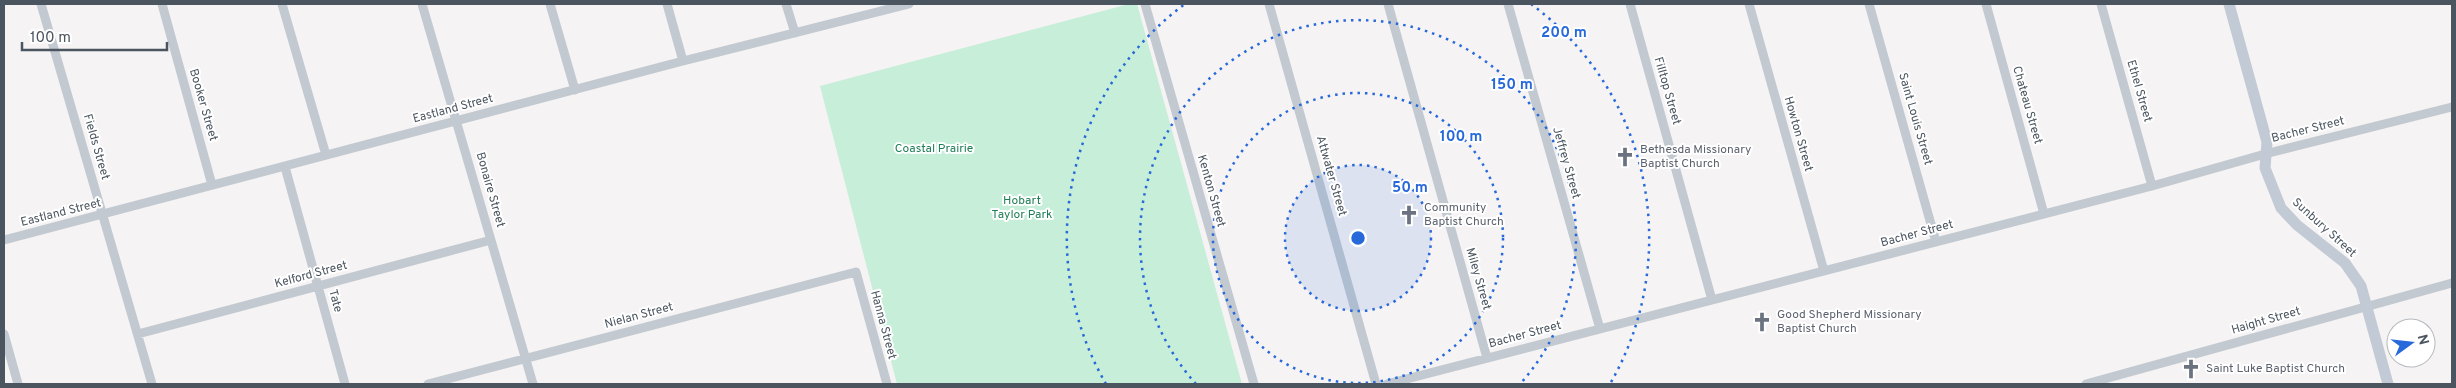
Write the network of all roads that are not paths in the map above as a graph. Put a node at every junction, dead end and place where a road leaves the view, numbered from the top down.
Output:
1 (41, 4) edge
2 (162, 4) edge
3 (282, 4) edge
4 (422, 4) edge
5 (550, 4) edge
6 (667, 4) edge
7 (786, 4) edge
8 (908, 4) edge
9 (1144, 4) edge
10 (1269, 4) edge
11 (1388, 4) edge
12 (1508, 4) edge
13 (1630, 4) edge
14 (1749, 4) edge
15 (1869, 4) edge
16 (1986, 4) edge
17 (2102, 4) edge
18 (2229, 4) edge
19 (794, 33) junction
20 (684, 61) junction
21 (575, 90) junction
22 (2452, 107) edge
23 (457, 122) junction
24 (2265, 154) junction
25 (326, 155) junction
26 (285, 167) junction
27 (212, 185) junction
28 (2152, 186) junction
29 (2044, 214) junction
30 (103, 215) junction
31 (4, 240) edge
32 (491, 240) junction
33 (1936, 242) junction
34 (1824, 271) junction
35 (856, 272) joint
36 (2452, 283) edge
37 (318, 286) junction
38 (1712, 300) junction
39 (2367, 305) junction
40 (1600, 329) junction
41 (4, 334) edge
42 (138, 334) junction
43 (1487, 358) junction
44 (526, 359) junction
45 (18, 384) edge
46 (152, 384) edge
47 (345, 384) edge
48 (428, 384) edge
49 (533, 384) edge
50 (887, 384) edge
51 (1254, 384) edge
52 (1376, 384) edge
53 (1388, 384) edge
54 (2086, 384) edge
55 (2388, 384) edge

1 - 30 street, Fields Street
2 - 27 street, Booker Street
3 - 25 street
4 - 23 street, Bonaire Street
5 - 21 street
6 - 20 street
7 - 19 street
8 - 19 street, Eastland Street
9 - 51 street, Kenton Street
10 - 52 street, Attwater Street
11 - 43 street, Miley Street
12 - 40 street, Jeffrey Street
13 - 38 street, Filltop Street
14 - 34 street, Howton Street
15 - 33 street, Saint Louis Street
16 - 29 street, Chateau Street
17 - 28 street, Ethel Street
18 - 24 street, Sunbury Street
19 - 20 street, Eastland Street
20 - 21 street, Eastland Street
21 - 23 street, Eastland Street
22 - 24 street, Bacher Street
23 - 25 street, Eastland Street
23 - 32 street, Bonaire Street
24 - 28 street, Bacher Street
24 - 39 street, Sunbury Street
25 - 26 street, Eastland Street
26 - 27 street, Eastland Street
26 - 37 street, Tate
27 - 30 street, Eastland Street
28 - 29 street, Bacher Street
29 - 33 street, Bacher Street
30 - 31 street, Eastland Street
30 - 42 street, Fields Street
32 - 37 street, Kelford Street
32 - 44 street, Bonaire Street
33 - 34 street, Bacher Street
34 - 38 street, Bacher Street
35 - 44 street, Nielan Street
35 - 50 street, Hanna Street
36 - 39 street, Haight Street
37 - 42 street, Kelford Street
37 - 47 street, Tate
38 - 40 street, Bacher Street
39 - 54 street, Haight Street
39 - 55 street, Sunbury Street
40 - 43 street, Bacher Street
41 - 45 street
42 - 46 street, Fields Street
43 - 53 street, Bacher Street
44 - 48 street, Nielan Street
44 - 49 street, Bonaire Street

